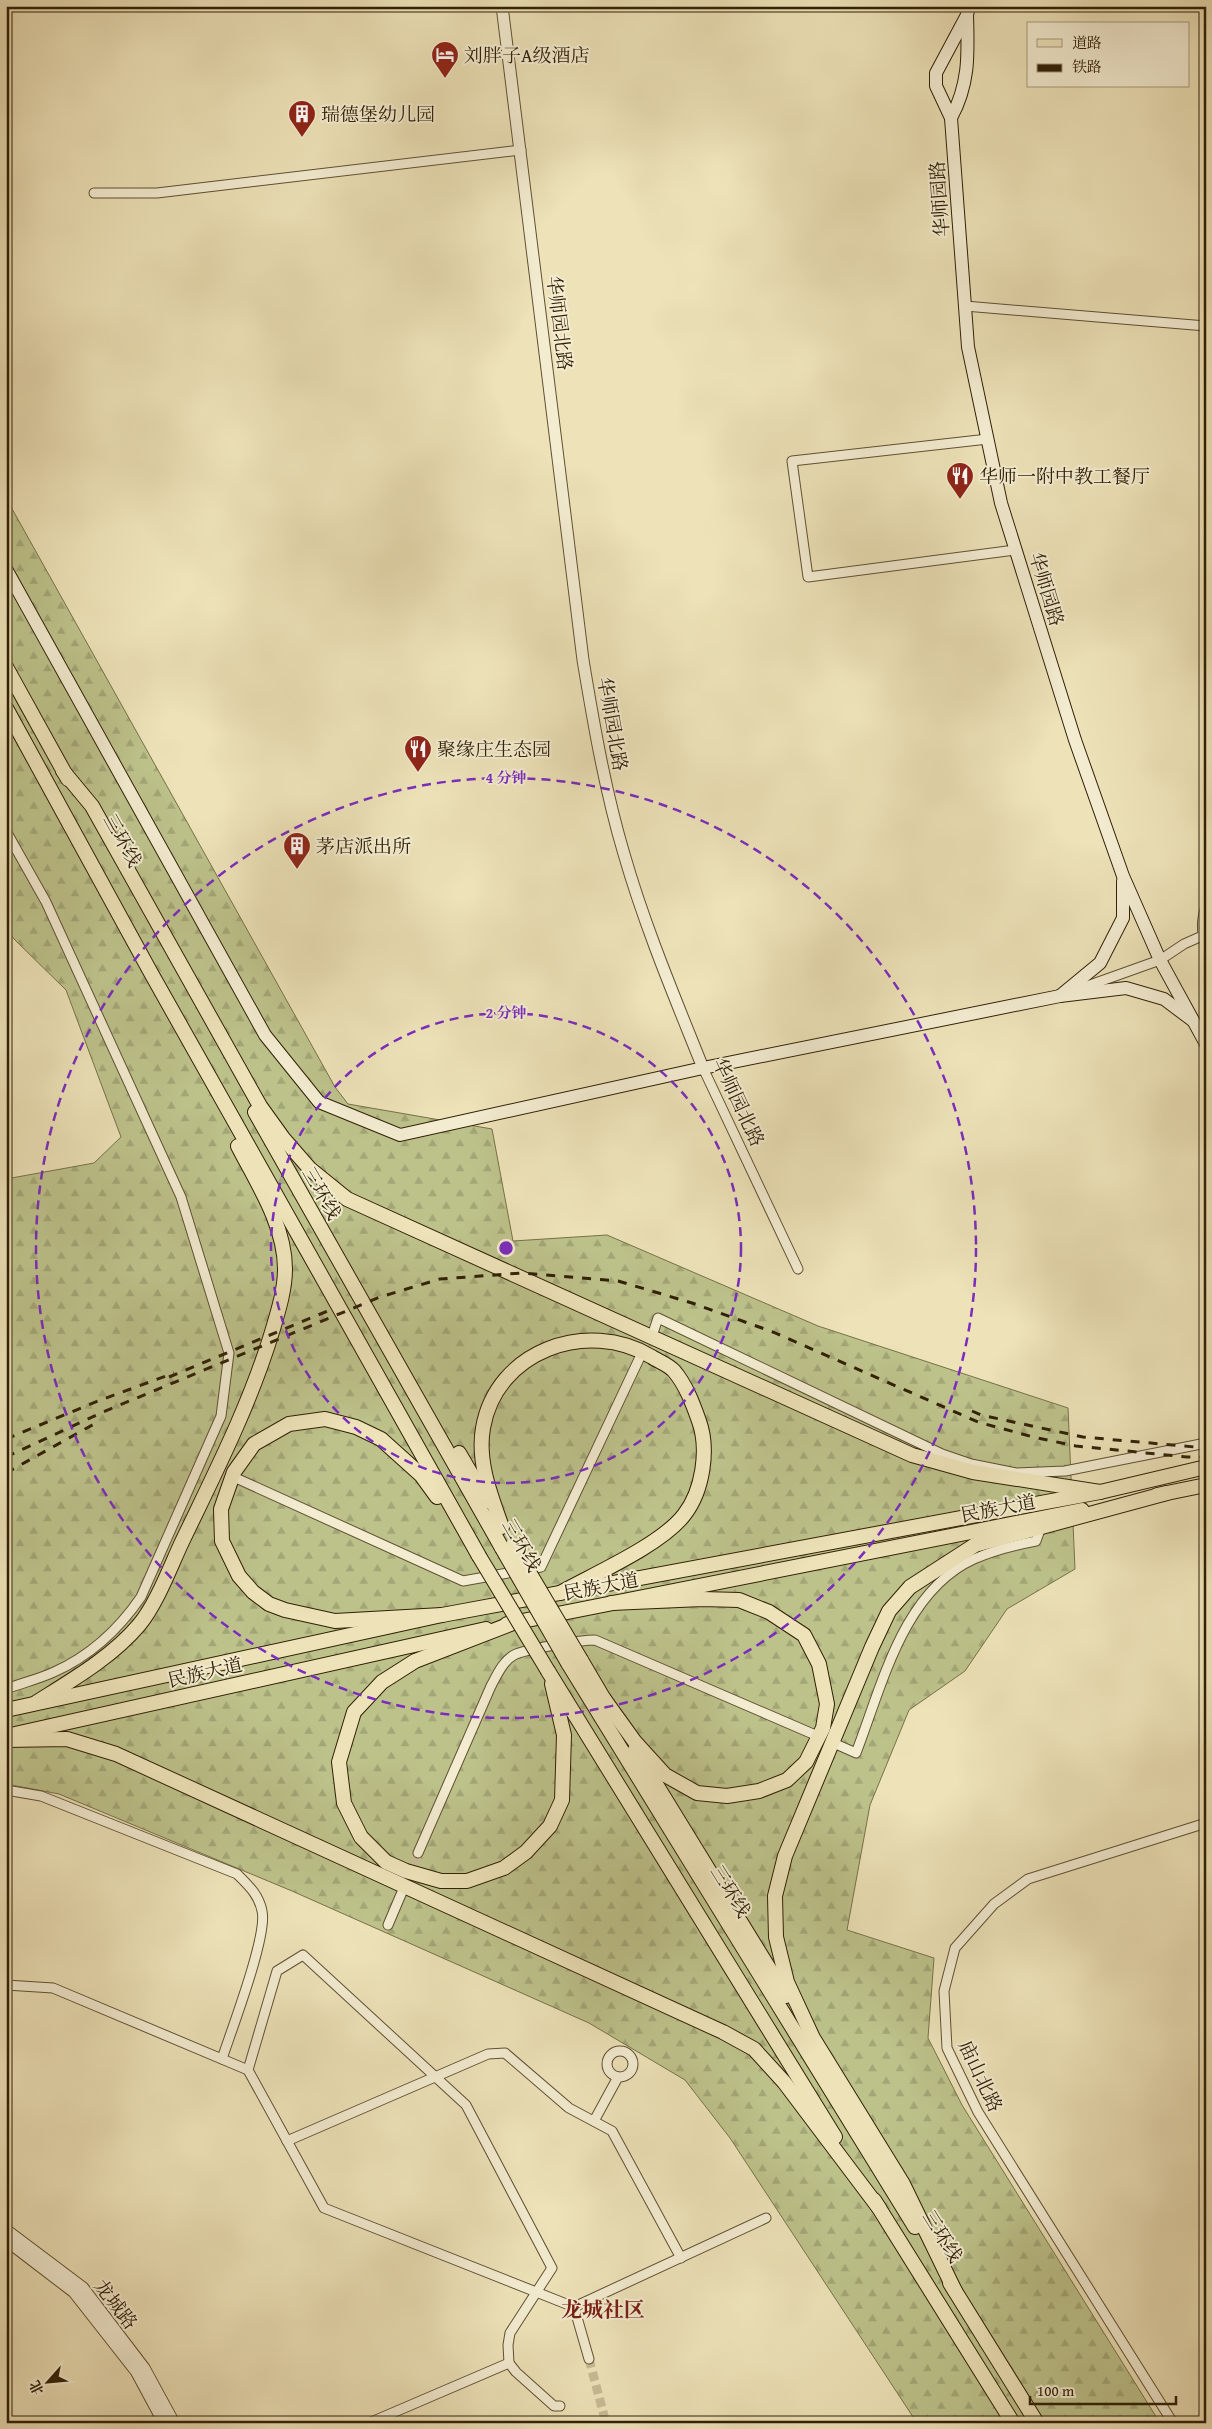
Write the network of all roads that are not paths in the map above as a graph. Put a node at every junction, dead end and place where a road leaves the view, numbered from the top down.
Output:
1 (502, 6) edge
2 (968, 10) edge
3 (951, 118) junction
4 (521, 150) junction
5 (94, 193) dead end
6 (965, 306) junction
7 (1206, 326) edge
8 (988, 439) junction
9 (1015, 550) junction
10 (6, 569) edge
11 (6, 667) edge
12 (6, 708) edge
13 (63, 771) junction
14 (6, 831) edge
15 (1206, 849) edge
16 (1206, 855) edge
17 (1123, 876) junction
18 (1206, 906) edge
19 (1204, 939) edge
20 (1160, 960) junction
21 (151, 973) junction
22 (1060, 996) junction
23 (1192, 1020) junction
24 (1206, 1044) edge
25 (703, 1068) junction
26 (260, 1106) junction
27 (798, 1269) dead end
28 (654, 1330) dead end
29 (640, 1357) dead end
30 (1206, 1443) edge
31 (1206, 1467) edge
32 (238, 1479) tunnel mouth
33 (1206, 1485) edge
34 (1100, 1492) junction
35 (1168, 1493) junction
36 (502, 1527) junction
37 (1041, 1527) junction
38 (507, 1547) junction
39 (479, 1556) junction
40 (560, 1593) junction
41 (611, 1603) junction
42 (442, 1615) junction
43 (513, 1623) junction
44 (575, 1662) junction
45 (548, 1671) junction
46 (6, 1689) edge
47 (604, 1699) junction
48 (37, 1702) junction
49 (6, 1710) edge
50 (812, 1734) dead end
51 (6, 1736) edge
52 (6, 1740) edge
53 (838, 1745) dead end
54 (6, 1790) edge
55 (1206, 1823) edge
56 (418, 1853) tunnel mouth
57 (402, 1892) dead end
58 (388, 1926) dead end
59 (6, 1985) edge
60 (813, 2038) junction
61 (222, 2059) junction
62 (248, 2070) junction
63 (618, 2076) dead end
64 (435, 2077) junction
65 (594, 2121) junction
66 (287, 2141) junction
67 (879, 2208) junction
68 (766, 2218) dead end
69 (6, 2230) edge
70 (6, 2240) edge
71 (681, 2258) junction
72 (955, 2291) junction
73 (537, 2292) junction
74 (574, 2307) junction
75 (589, 2360) tunnel mouth
76 (509, 2363) junction
77 (560, 2406) dead end
78 (164, 2423) edge
79 (174, 2423) edge
80 (369, 2423) edge
81 (1013, 2423) edge
82 (1037, 2423) edge
83 (1173, 2423) edge

1 - 4 street, 华师园北路
2 - 3 main road
2 - 3 main road
3 - 6 main road, 华师园路
4 - 5 street
4 - 25 street, 华师园北路
6 - 7 street
6 - 8 main road, 华师园路
8 - 9 main road, 华师园路
8 - 9 street
9 - 17 main road, 华师园路
10 - 25 main road
11 - 13 main road, 三环线
12 - 21 main road, 三环线
13 - 26 main road
13 - 38 main road, 三环线
14 - 46 street
15 - 16 street
17 - 20 main road, 华师园路
17 - 22 main road
18 - 19 street
19 - 20 street
20 - 22 street
20 - 23 main road, 华师园路
21 - 39 main road, 三环线
21 - 48 main road
22 - 23 main road
22 - 25 main road
23 - 24 main road, 华师园路
25 - 27 street, 华师园北路
26 - 34 main road
26 - 36 main road
28 - 30 street
29 - 32 street
31 - 34 main road, 民族大道
33 - 35 main road, 民族大道
34 - 40 main road, 民族大道
35 - 37 main road
35 - 41 main road, 民族大道
36 - 38 main road
36 - 40 main road
37 - 53 street
37 - 60 main road
38 - 44 main road, 三环线, bridge
39 - 42 main road
39 - 45 main road, 三环线, bridge
40 - 42 main road, 民族大道
41 - 43 main road, 民族大道
41 - 47 main road
42 - 48 main road, 民族大道
43 - 45 main road
43 - 51 main road, 民族大道
44 - 47 main road
44 - 72 main road, 三环线
45 - 67 main road, 三环线
47 - 60 main road
48 - 49 main road, 民族大道
50 - 56 street
52 - 67 main road
54 - 61 street
55 - 83 street, 庙山北路
57 - 58 street
59 - 61 street
60 - 72 main road
61 - 62 street
62 - 64 street
62 - 66 street
63 - 65 street
64 - 65 street
64 - 66 street
64 - 73 street
65 - 71 street
66 - 73 street
67 - 81 main road, 三环线
68 - 71 street
69 - 79 street, 龙城路
70 - 78 street, 龙城路
71 - 74 street
72 - 82 main road, 三环线
73 - 74 street
73 - 76 street
74 - 75 street
76 - 77 street
76 - 80 street

